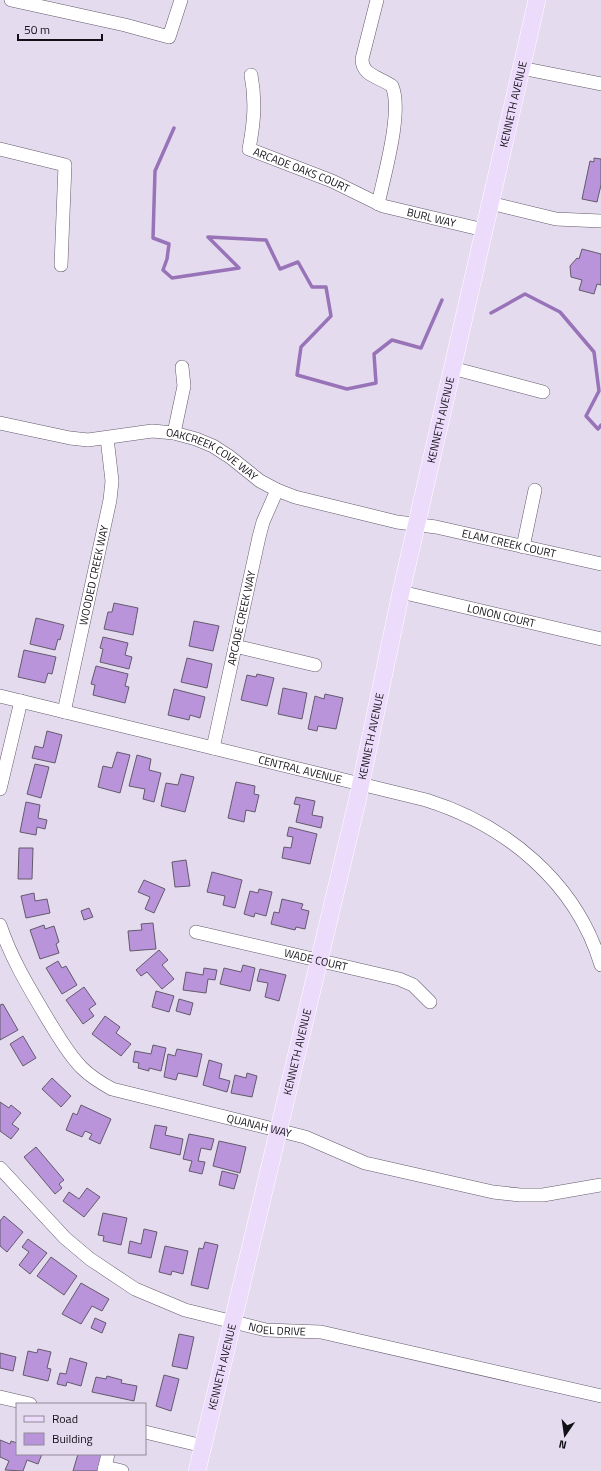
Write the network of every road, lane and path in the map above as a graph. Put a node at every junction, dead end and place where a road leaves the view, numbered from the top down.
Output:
1 (11, 0) edge
2 (180, 0) edge
3 (377, 0) edge
4 (537, 0) edge
5 (521, 68) junction
6 (252, 75) dead end
7 (601, 84) edge
8 (0, 149) edge
9 (490, 203) junction
10 (378, 204) junction
11 (601, 221) edge
12 (484, 230) junction
13 (61, 265) dead end
14 (182, 368) dead end
15 (452, 368) junction
16 (543, 392) dead end
17 (0, 423) edge
18 (174, 433) junction
19 (107, 438) junction
20 (277, 490) junction
21 (535, 490) dead end
22 (417, 524) junction
23 (523, 547) junction
24 (601, 564) edge
25 (401, 592) junction
26 (601, 639) edge
27 (235, 646) junction
28 (315, 665) dead end
29 (0, 696) edge
30 (21, 701) junction
31 (64, 712) junction
32 (213, 748) junction
33 (360, 784) junction
34 (0, 789) edge
35 (0, 925) edge
36 (196, 932) dead end
37 (319, 960) junction
38 (601, 965) edge
39 (430, 1002) dead end
40 (279, 1130) junction
41 (0, 1168) edge
42 (601, 1185) edge
43 (232, 1322) junction
44 (601, 1396) edge
45 (0, 1397) edge
46 (26, 1403) edge
47 (146, 1432) edge
48 (203, 1446) junction
49 (108, 1455) edge
50 (113, 1470) edge
51 (198, 1471) edge

1 - 2 street
3 - 10 street
4 - 5 main road, KENNETH AVENUE
5 - 7 street
5 - 9 main road, KENNETH AVENUE
6 - 10 street, ARCADE OAKS COURT
8 - 13 street
9 - 11 street
9 - 12 main road, KENNETH AVENUE
10 - 12 street, BURL WAY
12 - 15 main road, KENNETH AVENUE
14 - 18 street
15 - 16 street
15 - 22 main road, KENNETH AVENUE
17 - 19 street, OAKCREEK COVE WAY
18 - 19 street, OAKCREEK COVE WAY
18 - 20 street, OAKCREEK COVE WAY
19 - 31 street, WOODED CREEK WAY
20 - 22 street, OAKCREEK COVE WAY
20 - 27 street, ARCADE CREEK WAY
21 - 23 street
22 - 23 street, ELAM CREEK COURT
22 - 25 main road, KENNETH AVENUE
23 - 24 street, ELAM CREEK COURT
25 - 26 street, LONON COURT
25 - 33 main road, KENNETH AVENUE
27 - 28 street
27 - 32 street, ARCADE CREEK WAY
29 - 30 street, CENTRAL AVENUE
30 - 31 street, CENTRAL AVENUE
30 - 34 street
31 - 32 street, CENTRAL AVENUE
32 - 33 street, CENTRAL AVENUE
33 - 37 main road, KENNETH AVENUE
33 - 38 street, CENTRAL AVENUE
35 - 40 street, QUANAH WAY
36 - 37 street, WADE COURT
37 - 39 street, WADE COURT
37 - 40 main road, KENNETH AVENUE
40 - 42 street, QUANAH WAY
40 - 43 main road, KENNETH AVENUE
41 - 43 street, NOEL DRIVE
43 - 44 street, NOEL DRIVE
43 - 48 main road, KENNETH AVENUE
45 - 46 street
47 - 48 street
48 - 51 main road, KENNETH AVENUE
49 - 50 street

